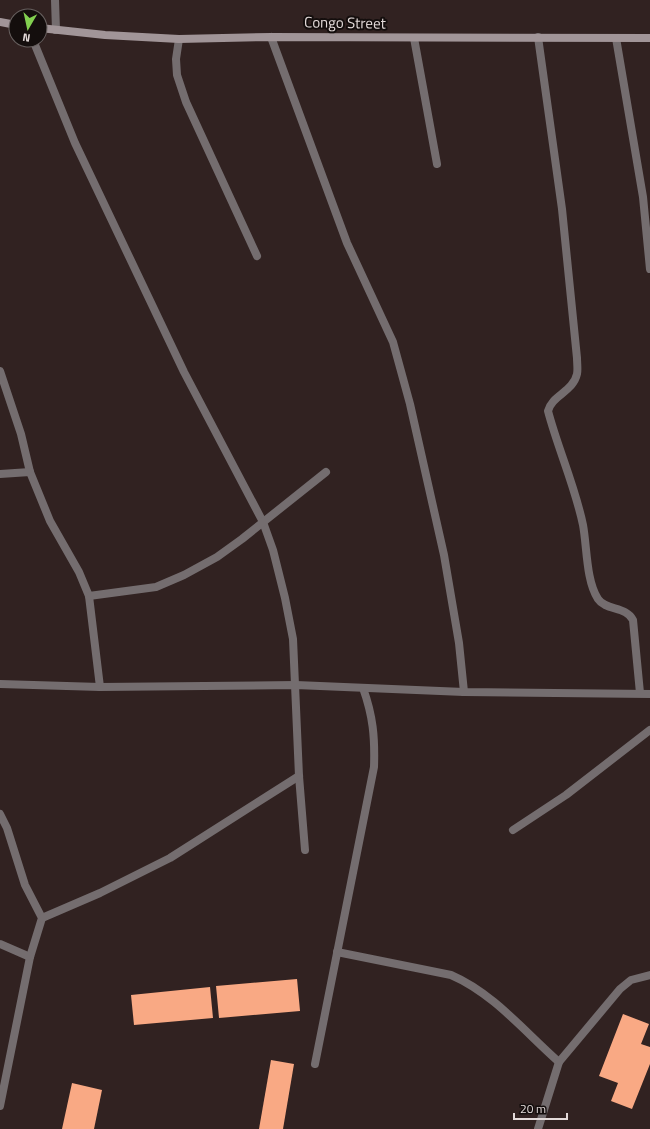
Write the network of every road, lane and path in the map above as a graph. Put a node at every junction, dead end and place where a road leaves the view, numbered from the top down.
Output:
1 (55, 0) edge
2 (48, 29) edge
3 (56, 30) junction
4 (271, 37) junction
5 (538, 37) junction
6 (179, 38) junction
7 (414, 38) junction
8 (616, 38) junction
9 (650, 38) edge
10 (35, 48) edge
11 (437, 164) dead end
12 (257, 256) dead end
13 (650, 269) edge
14 (0, 371) edge
15 (30, 472) junction
16 (326, 472) dead end
17 (0, 474) edge
18 (263, 522) junction
19 (89, 596) junction
20 (0, 684) edge
21 (296, 685) junction
22 (100, 687) junction
23 (363, 688) junction
24 (464, 692) junction
25 (640, 693) junction
26 (650, 694) edge
27 (650, 730) edge
28 (299, 776) junction
29 (0, 814) edge
30 (514, 830) dead end
31 (305, 850) dead end
32 (42, 918) junction
33 (0, 944) edge
34 (337, 952) junction
35 (30, 957) junction
36 (650, 975) edge
37 (559, 1062) junction
38 (315, 1064) dead end
39 (0, 1106) edge
40 (538, 1129) edge

1 - 3 street
2 - 3 main road, Congo Street
3 - 6 main road, Congo Street
4 - 6 main road, Congo Street
4 - 7 main road, Congo Street
4 - 24 street
5 - 7 main road, Congo Street
5 - 8 main road, Congo Street
5 - 25 street
6 - 12 street
7 - 11 street
8 - 9 main road, Congo Street
8 - 13 street
10 - 18 street
14 - 15 street
15 - 17 street
15 - 19 street
16 - 18 street
18 - 19 street
18 - 21 street
19 - 22 street
20 - 22 street
21 - 22 street
21 - 23 street
21 - 28 street
23 - 24 street
23 - 34 street
24 - 25 street
25 - 26 street
27 - 30 street
28 - 31 street
28 - 32 street
29 - 32 street
32 - 35 street
33 - 35 street
34 - 37 street
34 - 38 street
35 - 39 street
36 - 37 street
37 - 40 street

